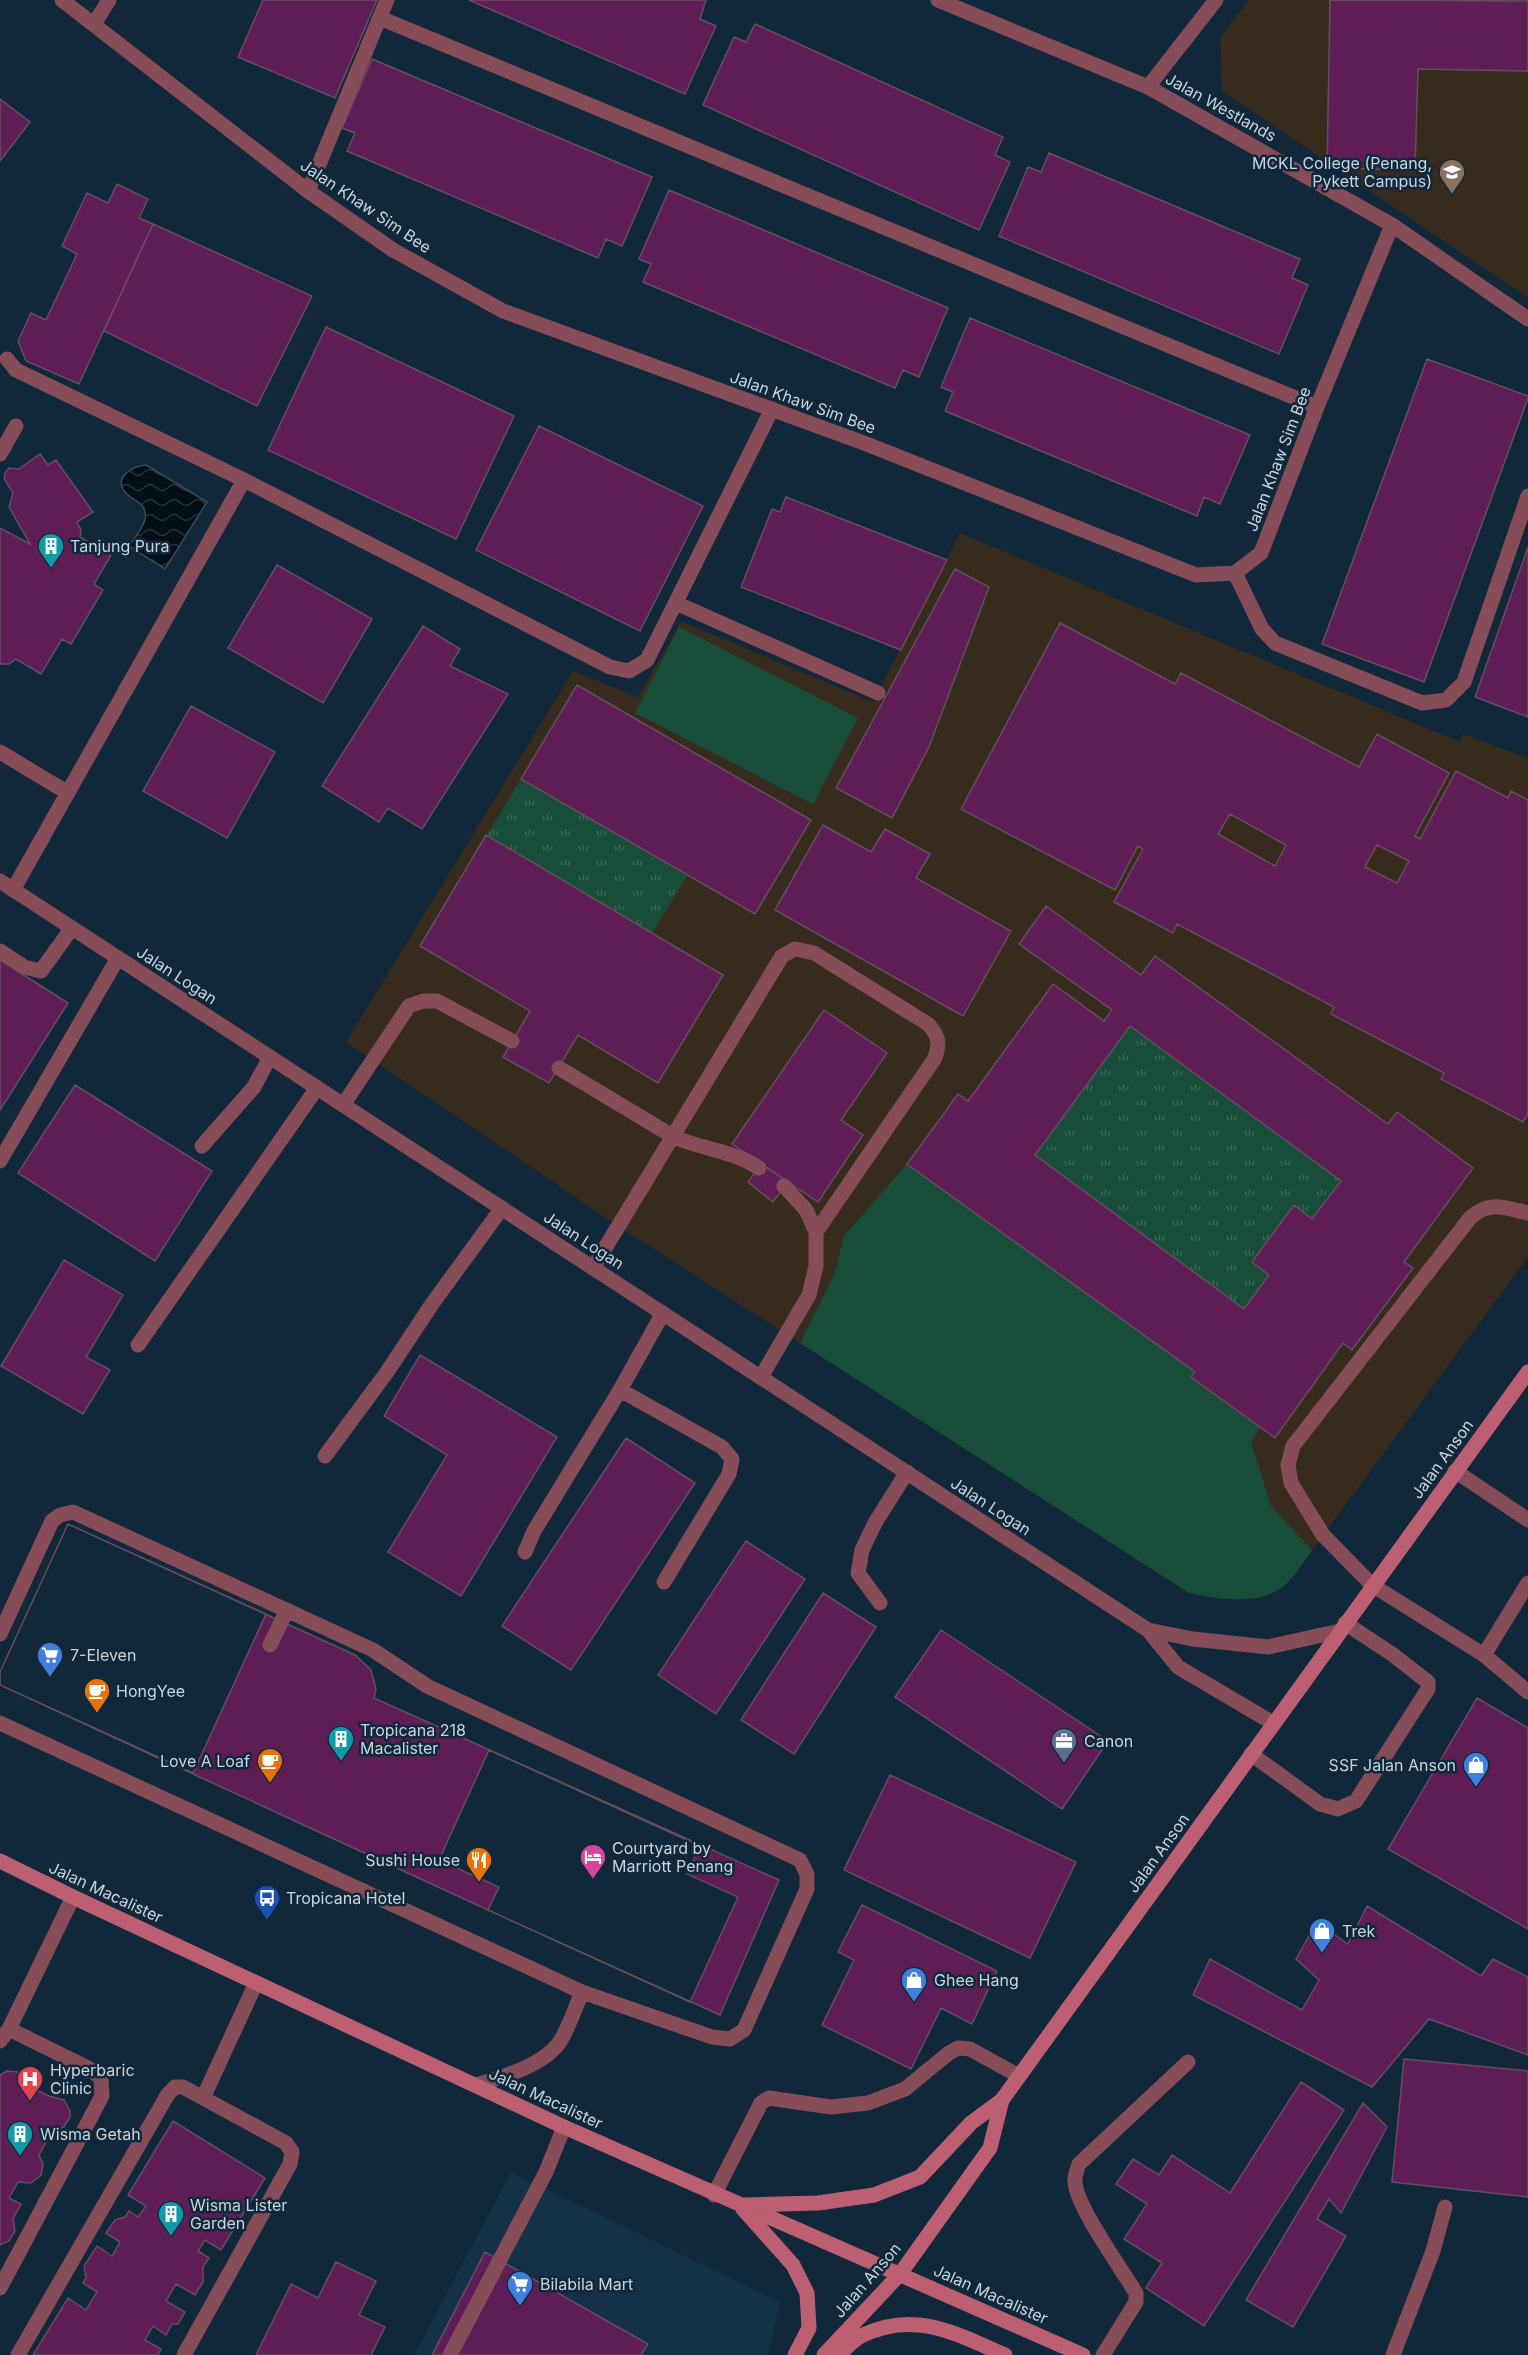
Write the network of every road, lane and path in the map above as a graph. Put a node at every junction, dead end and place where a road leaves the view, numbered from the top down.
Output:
1 (62, 0) edge
2 (109, 0) edge
3 (387, 0) edge
4 (938, 0) edge
5 (1216, 0) edge
6 (380, 18) junction
7 (94, 24) junction
8 (1148, 87) junction
9 (308, 191) junction
10 (1392, 225) junction
11 (1528, 319) edge
12 (7, 359) dead end
13 (1317, 407) junction
14 (772, 409) junction
15 (16, 426) dead end
16 (0, 454) edge
17 (244, 480) junction
18 (1528, 496) edge
19 (1235, 573) junction
20 (676, 603) junction
21 (878, 693) dead end
22 (0, 752) edge
23 (68, 793) junction
24 (7, 885) edge
25 (72, 928) junction
26 (0, 951) edge
27 (118, 958) junction
28 (512, 1041) dead end
29 (270, 1057) junction
30 (559, 1068) dead end
31 (317, 1088) junction
32 (343, 1105) junction
33 (674, 1137) junction
34 (201, 1146) dead end
35 (0, 1161) edge
36 (759, 1168) dead end
37 (784, 1186) dead end
38 (502, 1208) junction
39 (1528, 1214) edge
40 (816, 1232) junction
41 (593, 1268) junction
42 (663, 1313) junction
43 (138, 1345) dead end
44 (761, 1377) junction
45 (1526, 1379) edge
46 (620, 1390) junction
47 (325, 1456) dead end
48 (1455, 1471) junction
49 (907, 1473) junction
50 (1528, 1520) edge
51 (525, 1552) dead end
52 (664, 1582) dead end
53 (1528, 1583) edge
54 (1372, 1585) junction
55 (880, 1603) dead end
56 (287, 1610) junction
57 (1342, 1627) junction
58 (1148, 1630) junction
59 (0, 1634) edge
60 (270, 1645) dead end
61 (1484, 1655) junction
62 (1528, 1692) edge
63 (0, 1723) edge
64 (1273, 1724) junction
65 (1251, 1754) junction
66 (0, 1861) edge
67 (74, 1898) junction
68 (256, 1983) junction
69 (582, 1992) junction
70 (4, 2035) edge
71 (1188, 2062) dead end
72 (1019, 2076) junction
73 (476, 2085) junction
74 (203, 2098) junction
75 (1002, 2100) junction
76 (564, 2127) junction
77 (714, 2195) junction
78 (739, 2205) junction
79 (1445, 2207) dead end
80 (900, 2274) junction
81 (0, 2288) edge
82 (18, 2355) edge
83 (184, 2355) edge
84 (450, 2355) edge
85 (795, 2355) edge
86 (824, 2355) edge
87 (838, 2355) edge
88 (1005, 2355) edge
89 (1083, 2355) edge
90 (1103, 2355) edge
91 (1393, 2355) edge

1 - 7 street, Jalan Khaw Sim Bee
2 - 7 street
3 - 6 street
4 - 8 street, Jalan Westlands
5 - 8 street
6 - 9 street
6 - 13 street
7 - 9 street, Jalan Khaw Sim Bee
8 - 10 street, Jalan Westlands
9 - 14 street, Jalan Khaw Sim Bee
10 - 11 street, Jalan Westlands
10 - 13 street, Jalan Khaw Sim Bee
12 - 17 street
13 - 19 street, Jalan Khaw Sim Bee
14 - 19 street, Jalan Khaw Sim Bee
14 - 20 street
15 - 16 street
17 - 20 street
17 - 23 street
18 - 19 street
20 - 21 street
22 - 23 street
23 - 24 street
24 - 25 street, Jalan Logan
25 - 26 street
25 - 27 street, Jalan Logan
27 - 29 street, Jalan Logan
27 - 35 street
28 - 32 street
29 - 31 street, Jalan Logan
29 - 34 street
30 - 33 street
31 - 32 street, Jalan Logan
31 - 43 street
32 - 38 street, Jalan Logan
33 - 36 street
33 - 40 street
33 - 41 street
37 - 40 street
38 - 41 street, Jalan Logan
38 - 47 street
39 - 54 street
40 - 44 street
41 - 42 street, Jalan Logan
42 - 44 street, Jalan Logan
42 - 46 street
44 - 49 street, Jalan Logan
45 - 48 main road, Jalan Anson
46 - 51 street
46 - 52 street
48 - 50 street
48 - 54 main road, Jalan Anson
49 - 55 street
49 - 58 street, Jalan Logan
53 - 61 street
54 - 57 main road, Jalan Anson
54 - 61 street
56 - 59 street
56 - 60 street
56 - 69 street
57 - 58 street, Jalan Logan
57 - 64 main road, Jalan Anson
57 - 65 street
58 - 64 street, Jalan Logan
61 - 62 street
63 - 69 street
64 - 65 main road, Jalan Anson
65 - 72 main road, Jalan Anson
66 - 67 main road, Jalan Macalister
67 - 68 main road, Jalan Macalister
67 - 70 street
68 - 73 main road, Jalan Macalister
68 - 74 street
69 - 73 street
70 - 81 street
71 - 90 street
72 - 75 main road, Jalan Anson
72 - 77 street
73 - 76 main road, Jalan Macalister
74 - 82 street
74 - 83 street
75 - 78 main road
75 - 80 main road, Jalan Anson
76 - 77 main road, Jalan Macalister
76 - 84 street
77 - 78 main road, Jalan Macalister
78 - 80 main road, Jalan Macalister
78 - 85 main road
79 - 91 street
80 - 86 main road, Jalan Anson
80 - 89 main road, Jalan Macalister
87 - 88 main road

